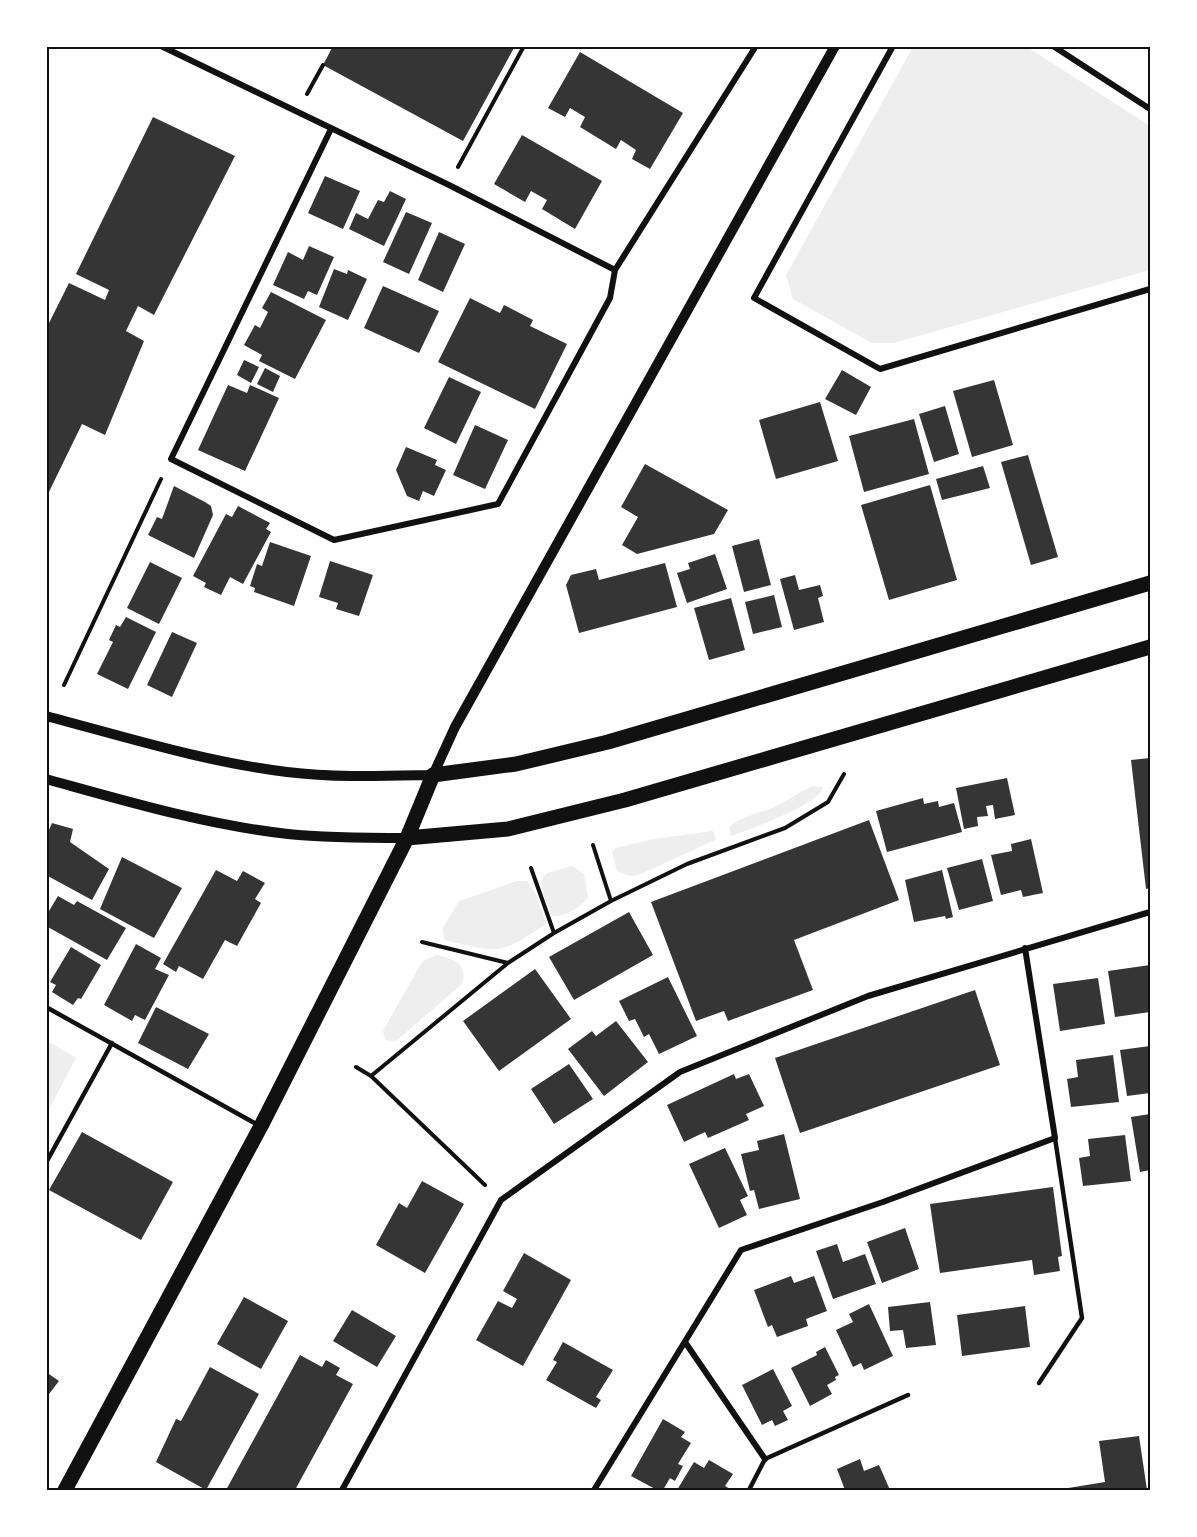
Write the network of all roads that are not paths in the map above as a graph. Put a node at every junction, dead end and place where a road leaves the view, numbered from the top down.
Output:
1 (161, 46) edge
2 (756, 46) edge
3 (835, 46) edge
4 (893, 46) edge
5 (1053, 46) edge
6 (1150, 109) edge
7 (331, 129) junction
8 (615, 270) junction
9 (1150, 289) edge
10 (1150, 583) edge
11 (1150, 647) edge
12 (46, 716) edge
13 (434, 775) junction
14 (46, 780) edge
15 (407, 838) junction
16 (1150, 912) edge
17 (1025, 948) junction
18 (46, 1006) edge
19 (112, 1043) junction
20 (261, 1126) junction
21 (1055, 1138) junction
22 (46, 1161) edge
23 (685, 1342) junction
24 (1038, 1383) dead end
25 (908, 1395) dead end
26 (765, 1459) junction
27 (65, 1491) edge
28 (342, 1491) edge
29 (594, 1491) edge
30 (749, 1491) edge

1 - 7 street
2 - 8 street
3 - 13 street
4 - 9 street
5 - 6 street
7 - 8 street
7 - 8 street
10 - 13 main road
11 - 15 main road
12 - 13 street
13 - 15 main road
14 - 15 street
15 - 20 main road
16 - 17 street
17 - 21 street
17 - 28 street
18 - 19 lane
19 - 20 lane
19 - 22 lane
20 - 27 main road
21 - 23 street
21 - 24 lane
23 - 26 street
23 - 29 street
25 - 26 lane
26 - 30 lane

